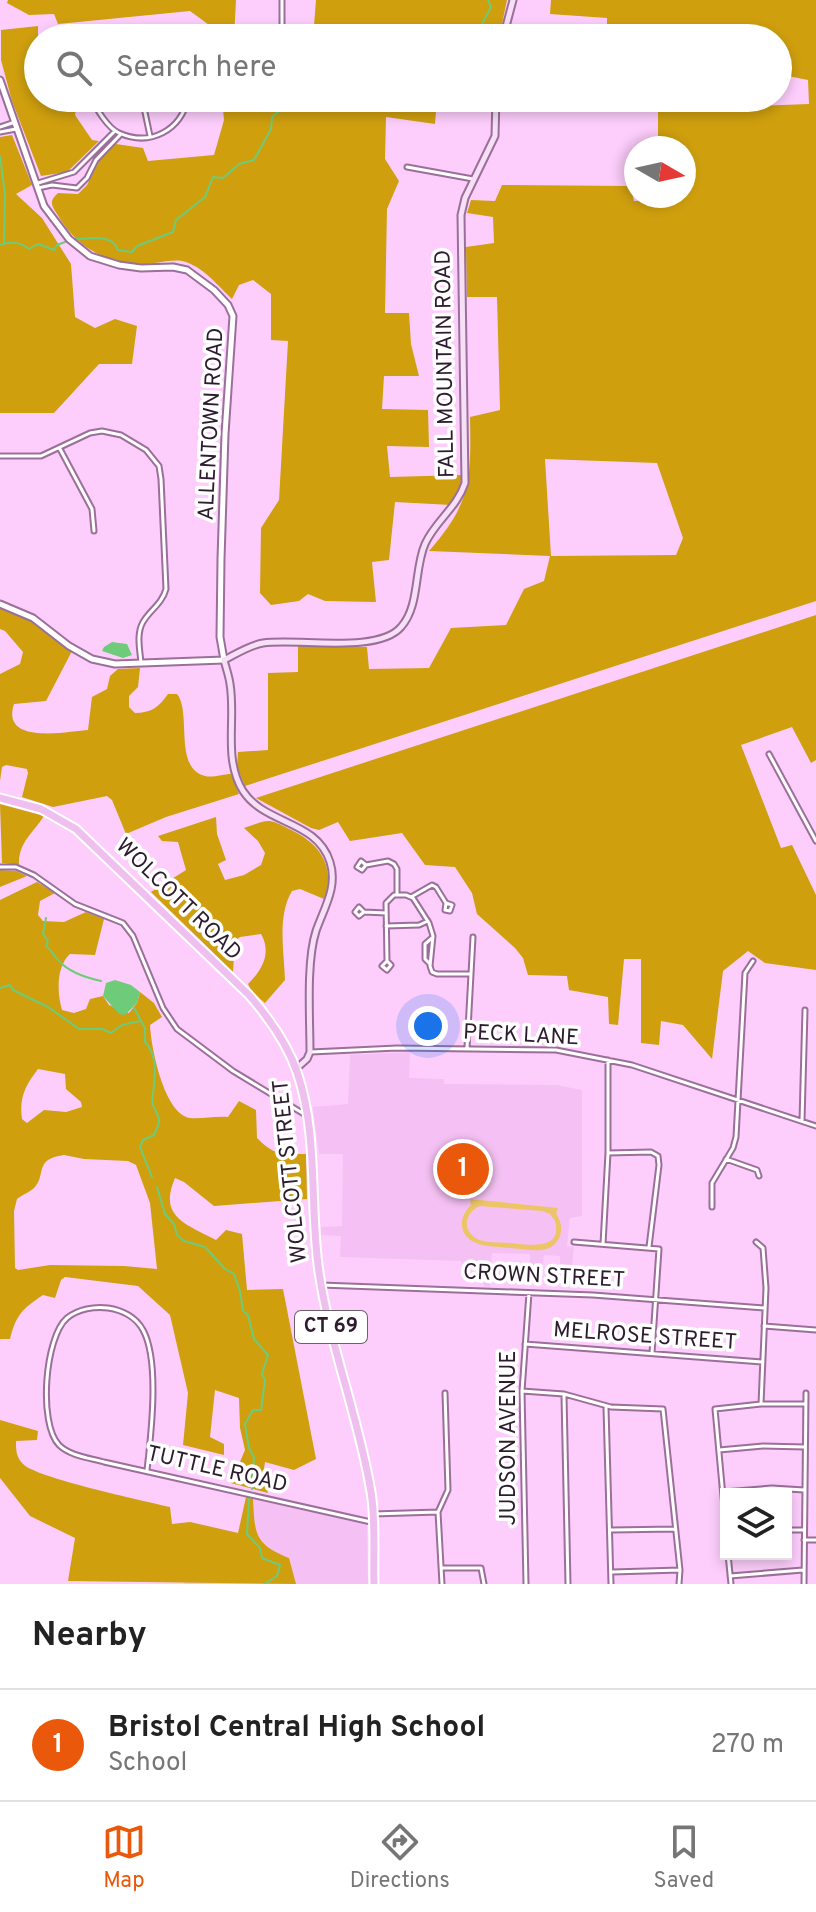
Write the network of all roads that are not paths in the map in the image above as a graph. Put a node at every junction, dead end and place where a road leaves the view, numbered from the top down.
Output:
1 (282, 0) edge
2 (513, 0) edge
3 (282, 24) edge
4 (507, 24) edge
5 (0, 80) edge
6 (99, 112) edge
7 (145, 112) edge
8 (183, 112) edge
9 (496, 112) edge
10 (16, 125) junction
11 (0, 130) edge
12 (115, 131) junction
13 (121, 134) junction
14 (150, 136) junction
15 (407, 167) dead end
16 (473, 179) junction
17 (37, 186) junction
18 (60, 449) junction
19 (0, 456) edge
20 (94, 531) dead end
21 (0, 604) edge
22 (224, 660) junction
23 (141, 663) junction
24 (769, 754) dead end
25 (0, 798) edge
26 (816, 841) edge
27 (366, 865) dead end
28 (0, 867) edge
29 (397, 895) junction
30 (411, 897) junction
31 (446, 903) dead end
32 (364, 912) dead end
33 (386, 913) junction
34 (428, 921) junction
35 (386, 926) junction
36 (473, 937) dead end
37 (433, 938) junction
38 (387, 961) dead end
39 (753, 961) dead end
40 (430, 964) junction
41 (471, 974) junction
42 (805, 1010) dead end
43 (467, 1048) junction
44 (310, 1052) junction
45 (608, 1059) junction
46 (296, 1069) junction
47 (736, 1099) junction
48 (308, 1115) junction
49 (802, 1121) junction
50 (816, 1126) edge
51 (608, 1153) junction
52 (726, 1159) junction
53 (759, 1176) dead end
54 (712, 1207) dead end
55 (574, 1242) dead end
56 (756, 1242) dead end
57 (603, 1244) junction
58 (649, 1247) junction
59 (321, 1285) junction
60 (529, 1293) junction
61 (656, 1299) junction
62 (765, 1308) junction
63 (764, 1326) junction
64 (816, 1330) edge
65 (525, 1344) junction
66 (652, 1353) junction
67 (762, 1362) junction
68 (522, 1391) junction
69 (445, 1393) dead end
70 (806, 1393) dead end
71 (564, 1394) junction
72 (761, 1404) junction
73 (806, 1404) junction
74 (606, 1406) junction
75 (805, 1447) junction
76 (719, 1450) junction
77 (147, 1470) junction
78 (723, 1488) edge
79 (792, 1489) edge
80 (804, 1490) junction
81 (438, 1512) junction
82 (373, 1518) junction
83 (675, 1529) junction
84 (610, 1530) junction
85 (792, 1530) edge
86 (803, 1530) junction
87 (803, 1540) junction
88 (816, 1540) edge
89 (729, 1560) edge
90 (441, 1568) junction
91 (680, 1570) junction
92 (803, 1570) junction
93 (611, 1572) junction
94 (730, 1576) junction
95 (374, 1584) edge
96 (442, 1584) edge
97 (484, 1584) edge
98 (526, 1584) edge
99 (568, 1584) edge
100 (611, 1584) edge
101 (679, 1584) edge
102 (731, 1584) edge
103 (804, 1584) edge

1 - 3 street
2 - 4 main road
5 - 10 street, ALLENTOWN ROAD
6 - 12 street
7 - 14 street
8 - 14 street
9 - 16 main road, FALL MOUNTAIN ROAD
10 - 11 street
10 - 17 street, ALLENTOWN ROAD
12 - 13 street
12 - 17 street
13 - 14 street
13 - 17 street
15 - 16 street
16 - 22 main road, FALL MOUNTAIN ROAD
17 - 22 street, ALLENTOWN ROAD
18 - 19 street
18 - 20 street
18 - 23 street
21 - 23 street
22 - 23 street
22 - 44 main road, WOLCOTT STREET
24 - 26 street
25 - 46 main road, WOLCOTT ROAD / CT 69
27 - 29 street
28 - 48 street
29 - 30 street
29 - 33 street
30 - 31 street
30 - 34 street
32 - 33 street
33 - 35 street
34 - 35 street
34 - 37 street
35 - 38 street
36 - 41 street
37 - 40 street
37 - 40 street
39 - 47 street
40 - 41 street
41 - 43 street
42 - 49 street
43 - 44 street, PECK LANE
43 - 45 street, PECK LANE
44 - 46 main road, WOLCOTT STREET
45 - 47 street, PECK LANE
45 - 51 street
46 - 48 main road, WOLCOTT STREET / CT 69
47 - 49 street, PECK LANE
47 - 52 street
48 - 59 main road, WOLCOTT STREET / CT 69
49 - 50 street, PECK LANE
51 - 57 street
51 - 58 street
52 - 53 street
52 - 54 street
55 - 57 street
56 - 62 street
57 - 58 street
58 - 61 street
59 - 60 street, CROWN STREET
59 - 82 main road, WOLCOTT STREET / CT 69
60 - 61 street, CROWN STREET
60 - 65 street, JUDSON AVENUE
61 - 62 street, CROWN STREET
61 - 66 street
62 - 63 street
63 - 64 street
63 - 67 street
65 - 66 street, MELROSE STREET
65 - 68 street, JUDSON AVENUE
66 - 67 street, MELROSE STREET
67 - 72 street
68 - 71 street
68 - 98 street, JUDSON AVENUE
69 - 81 street
70 - 73 street
71 - 74 street
71 - 99 street
72 - 73 street
72 - 76 street
73 - 75 street
74 - 83 street
74 - 84 street
75 - 76 street
75 - 80 street
76 - 78 street
77 - 77 street, TUTTLE ROAD
77 - 82 street, TUTTLE ROAD
79 - 80 street
80 - 86 street
81 - 82 street, TUTTLE ROAD
81 - 90 street
82 - 95 main road, WOLCOTT STREET / CT 69
83 - 84 street
83 - 91 street
84 - 93 street
85 - 86 street
86 - 87 street
87 - 88 street
87 - 92 street
89 - 94 street
90 - 96 street
90 - 97 street
91 - 93 street
91 - 101 street
92 - 94 street
92 - 103 street
93 - 100 street
94 - 102 street

